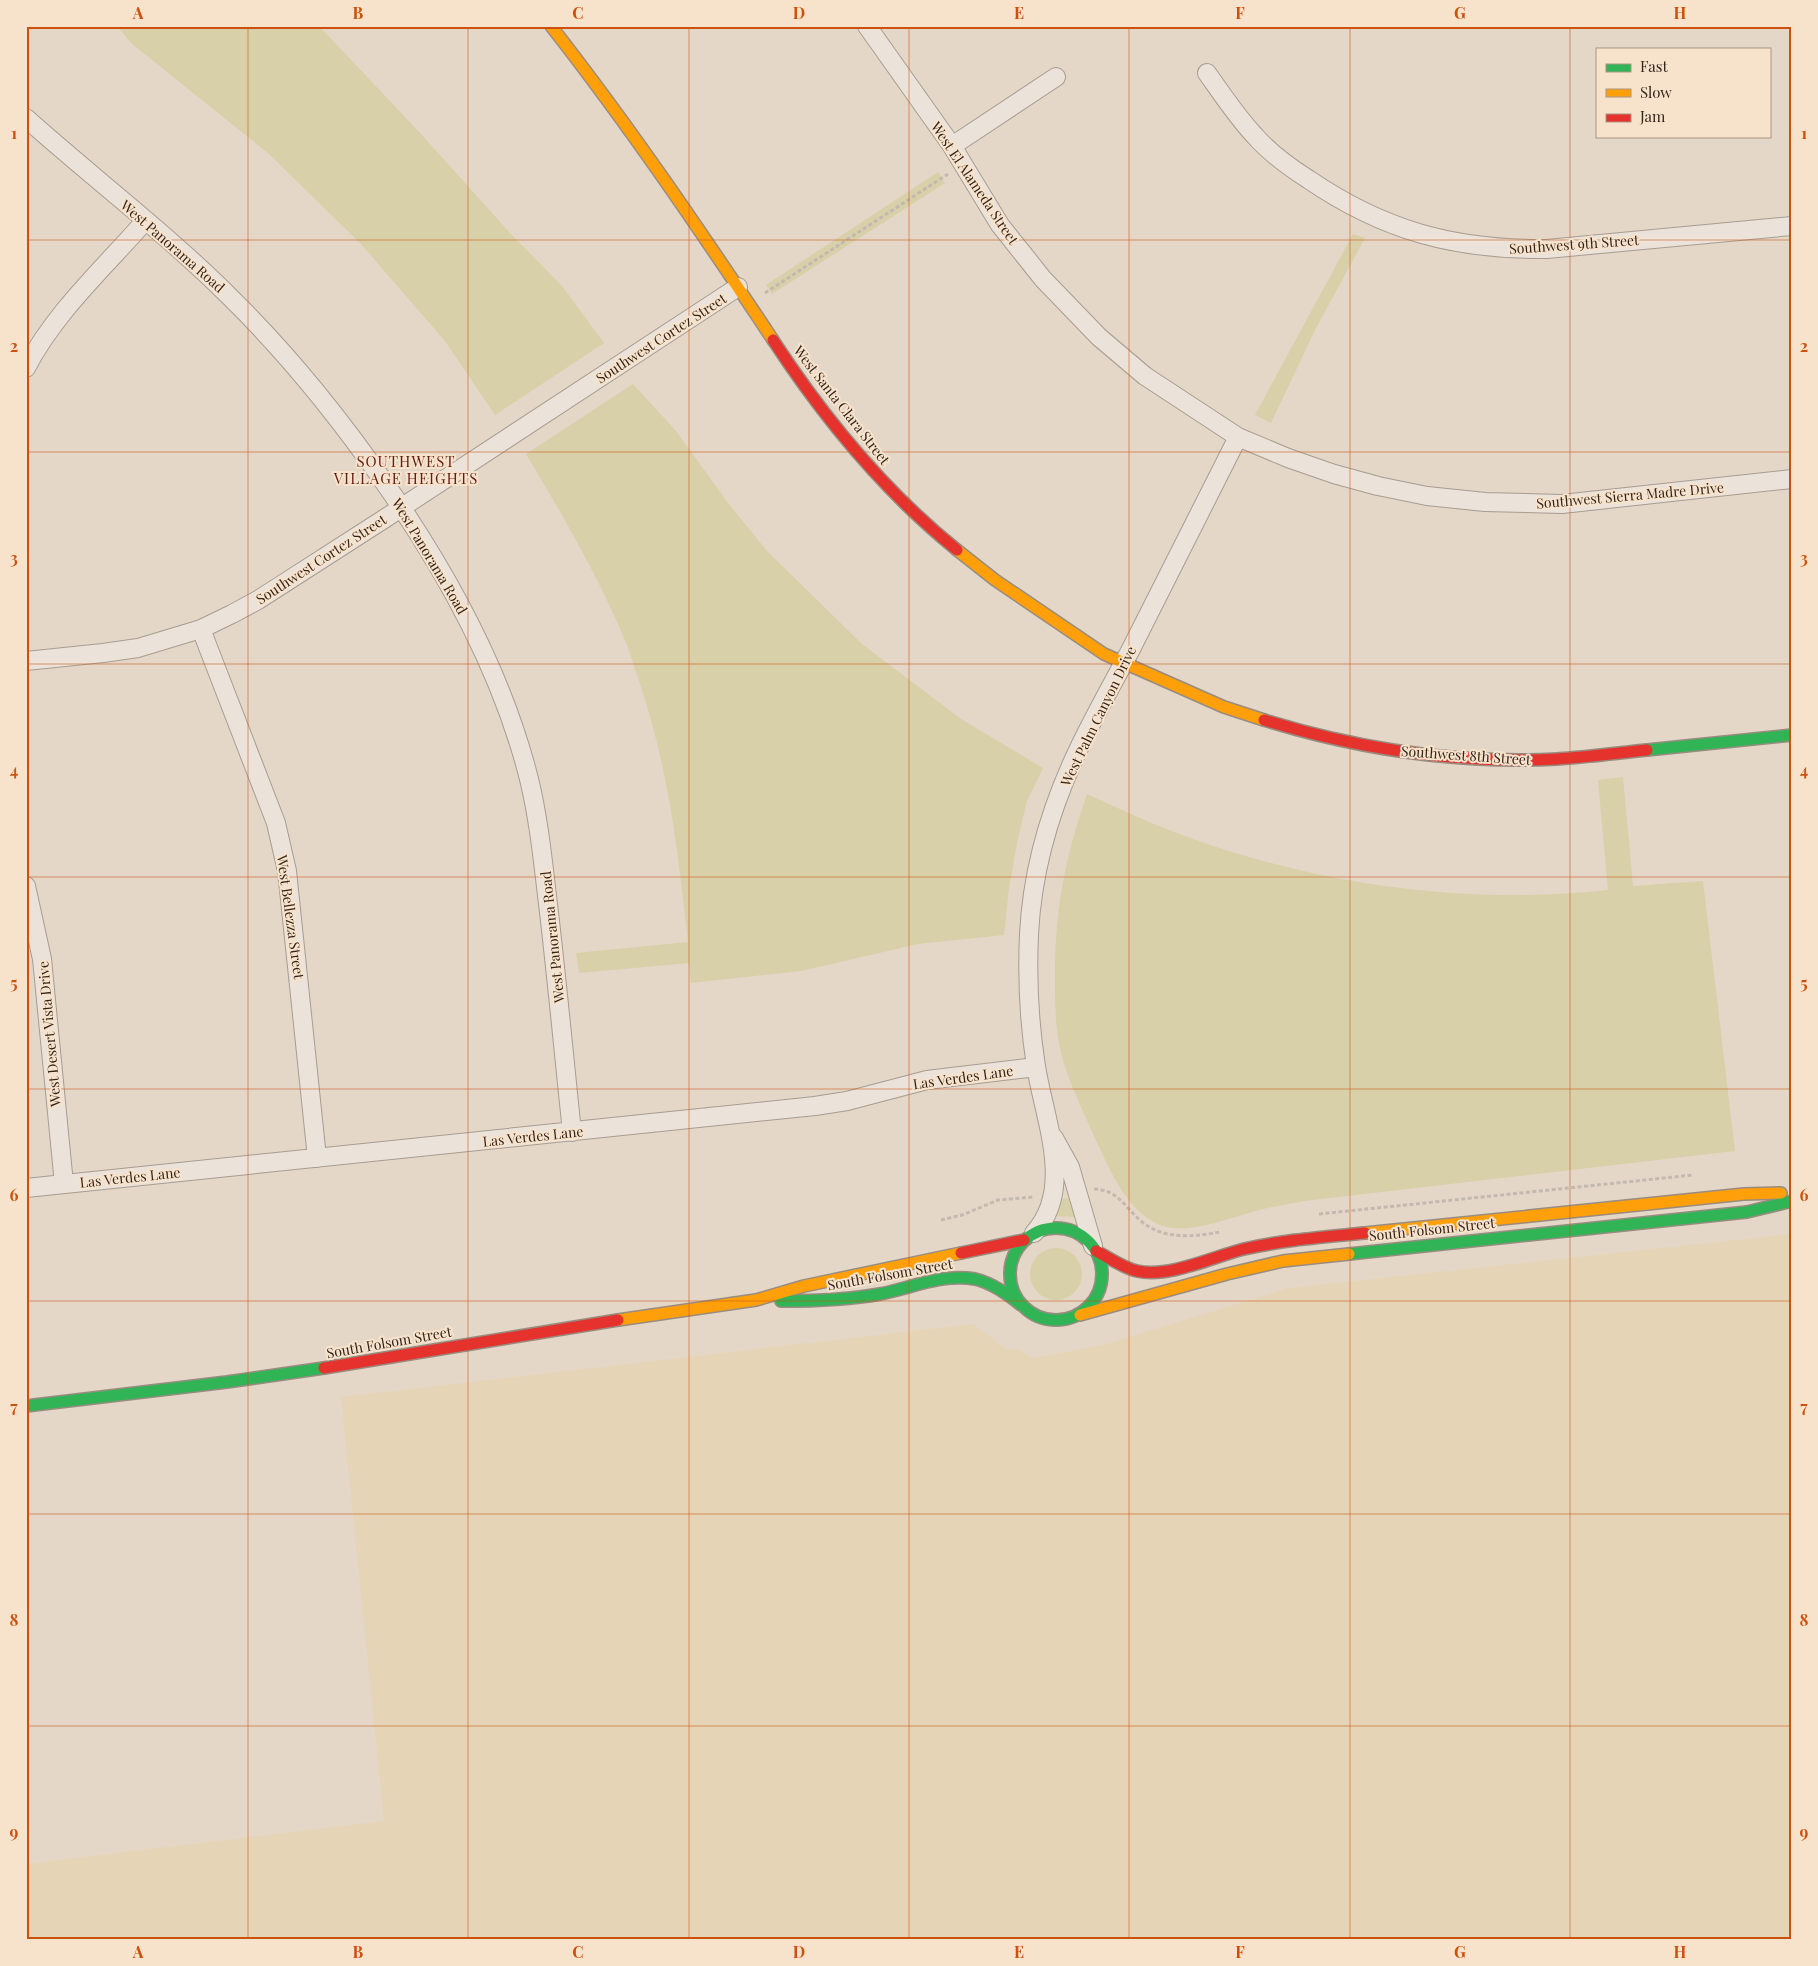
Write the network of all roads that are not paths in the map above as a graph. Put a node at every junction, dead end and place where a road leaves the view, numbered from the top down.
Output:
1 (551, 26) edge
2 (867, 26) edge
3 (1207, 73) dead end
4 (1056, 77) dead end
5 (26, 118) edge
6 (952, 146) junction
7 (145, 221) junction
8 (1792, 226) edge
9 (738, 287) junction
10 (26, 368) edge
11 (1238, 437) junction
12 (1792, 479) edge
13 (402, 507) junction
14 (201, 629) junction
15 (26, 660) edge
16 (1124, 664) junction
17 (1792, 736) edge
18 (26, 886) edge
19 (32, 937) edge
20 (1036, 1067) junction
21 (572, 1132) junction
22 (1052, 1133) junction
23 (317, 1158) junction
24 (64, 1184) junction
25 (26, 1188) edge
26 (1792, 1193) edge
27 (1792, 1202) edge
28 (1029, 1237) junction
29 (1095, 1249) junction
30 (756, 1300) junction
31 (1021, 1305) junction
32 (1080, 1314) junction
33 (26, 1406) edge

1 - 9 street, West Santa Clara Street
2 - 6 street, West El Alameda Street
3 - 8 street, Southwest 9th Street
4 - 6 street
5 - 7 street, West Panorama Road
6 - 11 street, West El Alameda Street
7 - 10 street
7 - 13 street, West Panorama Road
9 - 13 street, Southwest Cortez Street
9 - 16 street, West Santa Clara Street
11 - 12 street, Southwest Sierra Madre Drive
11 - 16 street, West Palm Canyon Drive
13 - 14 street, Southwest Cortez Street
13 - 21 street, West Panorama Road
14 - 15 street, Southwest Cortez Street
14 - 23 street, West Bellezza Street
16 - 17 street, Southwest 8th Street
16 - 20 street, West Palm Canyon Drive
18 - 19 street, West Desert Vista Drive
19 - 24 street, West Desert Vista Drive
20 - 21 street, Las Verdes Lane
20 - 22 street, West Palm Canyon Drive
21 - 23 street, Las Verdes Lane
22 - 28 street, West Palm Canyon Drive
22 - 29 street, West Palm Canyon Drive
23 - 24 street, Las Verdes Lane
24 - 25 street, Las Verdes Lane
26 - 29 street, South Folsom Street
27 - 32 street, South Folsom Street
28 - 29 street
28 - 30 street, South Folsom Street
28 - 31 street
29 - 32 street
30 - 31 street, South Folsom Street
30 - 33 street, South Folsom Street
31 - 32 street

